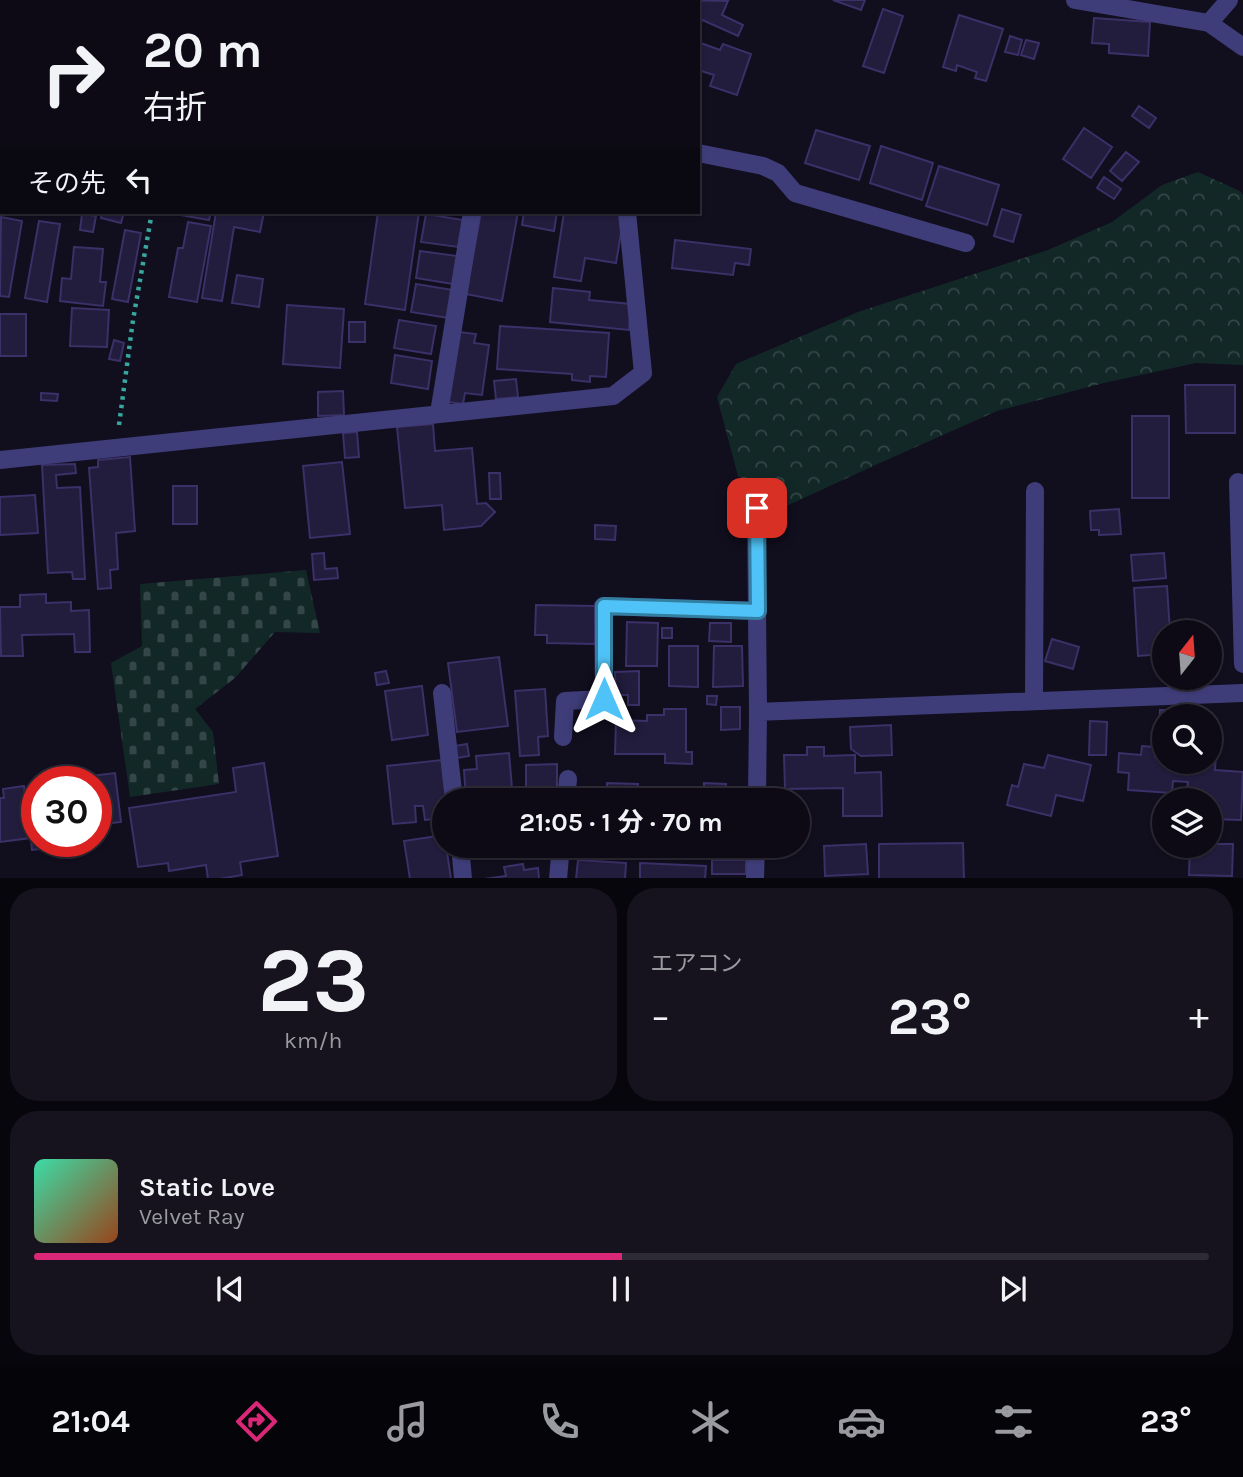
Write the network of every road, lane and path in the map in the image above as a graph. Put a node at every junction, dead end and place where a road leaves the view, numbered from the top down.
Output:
1 (1075, 0) edge
2 (1229, 0) edge
3 (1209, 23) junction
4 (1243, 47) edge
5 (700, 153) edge
6 (152, 214) edge
7 (472, 214) edge
8 (628, 214) edge
9 (966, 243) dead end
10 (439, 414) junction
11 (116, 448) junction
12 (0, 460) edge
13 (1238, 482) dead end
14 (1035, 491) dead end
15 (757, 508) dead end
16 (758, 611) junction
17 (1243, 664) edge
18 (442, 693) dead end
19 (1243, 693) edge
20 (1034, 701) junction
21 (758, 712) junction
22 (563, 737) dead end
23 (568, 779) dead end
24 (453, 788) edge
25 (567, 788) edge
26 (757, 788) edge
27 (461, 858) edge
28 (560, 858) edge
29 (756, 858) edge
30 (463, 878) edge
31 (558, 878) edge
32 (755, 878) edge

1 - 3 street
2 - 3 street
3 - 4 street
5 - 9 street
6 - 11 path
7 - 10 street
8 - 10 street
10 - 11 street
11 - 12 street
13 - 17 street
14 - 20 street
15 - 16 street
16 - 21 street
16 - 22 street
18 - 24 street
19 - 20 street
20 - 21 street
21 - 26 street
23 - 25 street
27 - 30 street
28 - 31 street
29 - 32 street

